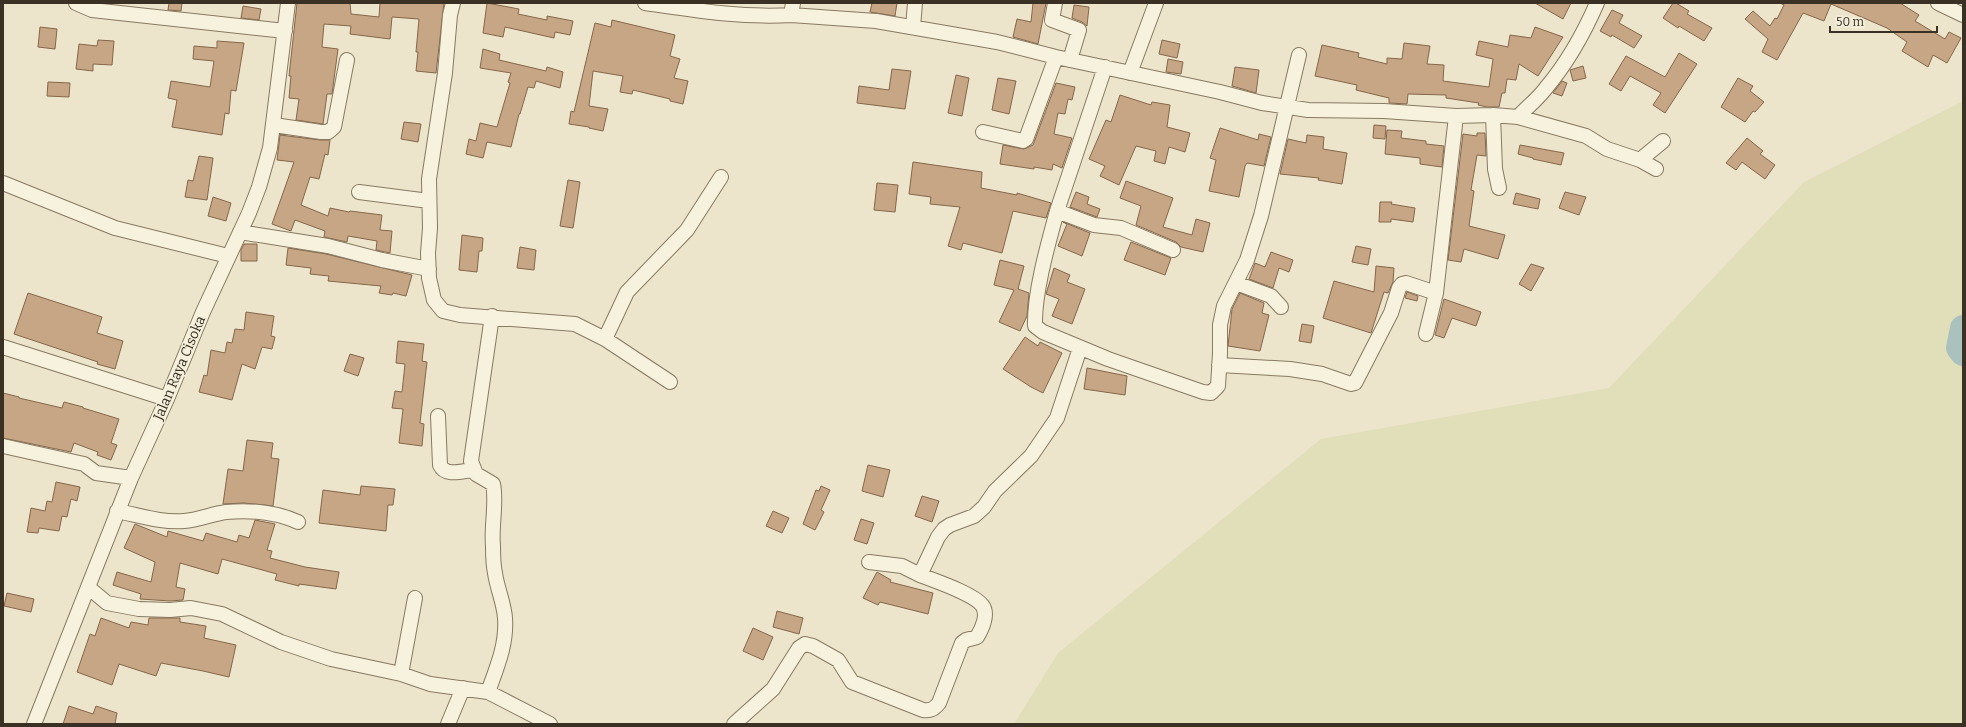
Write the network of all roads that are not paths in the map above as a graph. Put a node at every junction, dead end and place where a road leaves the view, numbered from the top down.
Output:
1 (76, 3) edge
2 (288, 3) edge
3 (453, 3) edge
4 (644, 3) edge
5 (915, 3) edge
6 (1055, 3) edge
7 (1156, 3) edge
8 (1596, 3) edge
9 (1938, 3) edge
10 (792, 9) edge
11 (1963, 15) edge
12 (913, 27) junction
13 (285, 31) junction
14 (1299, 55) dead end
15 (1063, 59) junction
16 (347, 60) dead end
17 (1105, 67) junction
18 (1130, 73) junction
19 (1287, 107) junction
20 (1493, 115) junction
21 (1456, 116) junction
22 (1518, 117) junction
23 (274, 125) junction
24 (983, 132) dead end
25 (1663, 141) dead end
26 (1640, 160) junction
27 (1656, 170) dead end
28 (721, 177) dead end
29 (3, 183) edge
30 (1498, 188) dead end
31 (360, 192) dead end
32 (429, 201) junction
33 (1057, 211) junction
34 (240, 232) junction
35 (1173, 250) dead end
36 (228, 256) junction
37 (428, 269) junction
38 (1236, 282) junction
39 (1436, 293) junction
40 (1281, 307) dead end
41 (492, 316) junction
42 (1426, 334) dead end
43 (605, 339) junction
44 (3, 347) edge
45 (1080, 348) junction
46 (1219, 364) junction
47 (670, 382) dead end
48 (167, 399) junction
49 (438, 416) dead end
50 (3, 446) edge
51 (473, 470) junction
52 (131, 478) junction
53 (117, 511) junction
54 (298, 522) dead end
55 (869, 562) dead end
56 (920, 575) junction
57 (88, 587) junction
58 (415, 598) dead end
59 (401, 674) junction
60 (463, 688) junction
61 (488, 692) junction
62 (34, 724) edge
63 (448, 724) edge
64 (550, 724) edge
65 (734, 724) edge

1 - 13 street
2 - 13 street, Jalan Raya Cisoka
3 - 32 street
4 - 10 street
5 - 12 street
6 - 15 street
7 - 18 street
8 - 22 street
9 - 11 street
10 - 12 street
12 - 15 street
13 - 23 street, Jalan Raya Cisoka
14 - 19 street
15 - 17 street
15 - 24 street
16 - 23 street
17 - 18 street
17 - 33 street
18 - 19 street
19 - 21 street
19 - 38 street
20 - 21 street
20 - 22 street
20 - 30 street
21 - 39 street
22 - 26 street
23 - 34 street, Jalan Raya Cisoka
25 - 26 street
26 - 27 street
28 - 43 street
29 - 36 street
31 - 32 street
32 - 37 street
33 - 35 street
33 - 45 street
34 - 36 street, Jalan Raya Cisoka
34 - 37 street
36 - 48 street, Jalan Raya Cisoka
37 - 41 street
38 - 40 street
38 - 46 street
39 - 42 street
39 - 46 street
41 - 43 street
41 - 51 street
43 - 47 street
44 - 48 street
45 - 46 street
45 - 56 street
48 - 52 street, Jalan Raya Cisoka
49 - 51 street
50 - 52 street
51 - 61 street
52 - 53 street, Jalan Raya Cisoka
53 - 54 street
53 - 57 street, Jalan Raya Cisoka
55 - 56 street
56 - 65 street
57 - 59 street
57 - 62 street, Jalan Raya Cisoka
58 - 59 street
59 - 60 street
60 - 61 street
60 - 63 street
61 - 64 street

